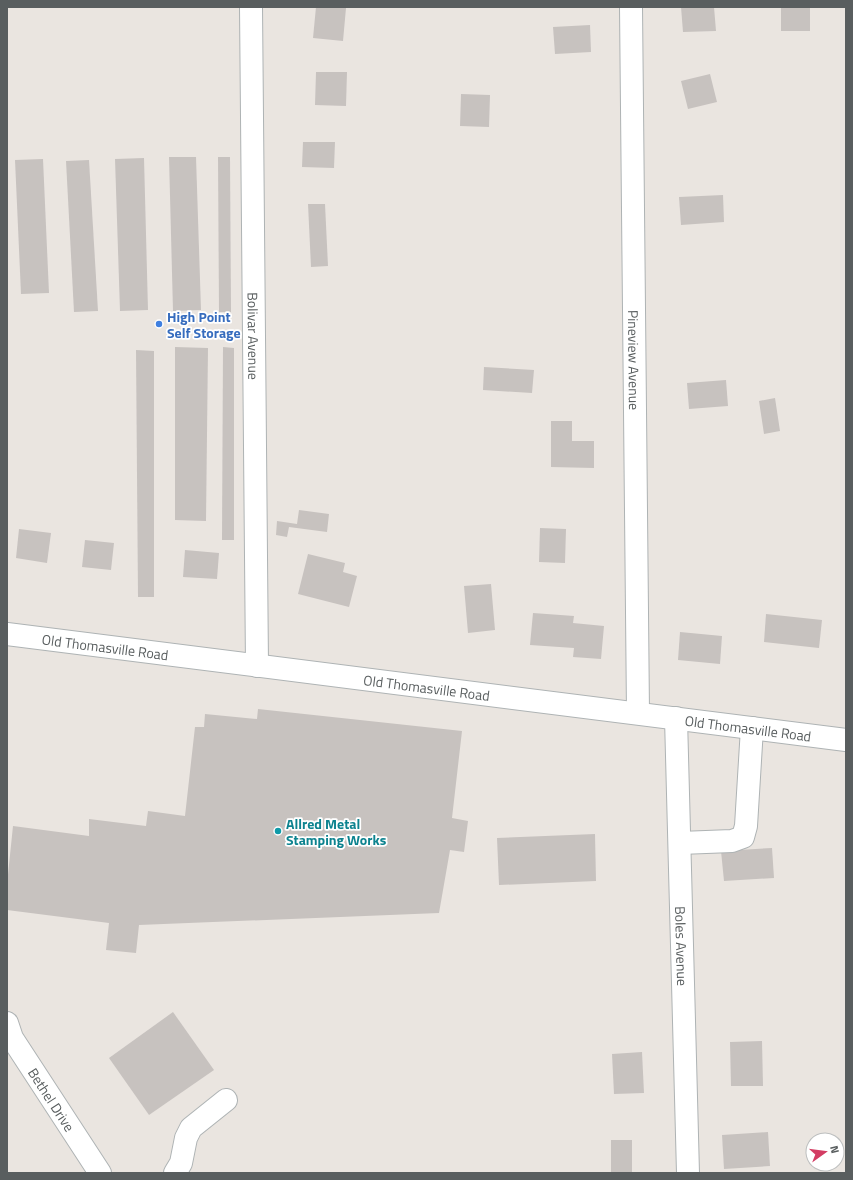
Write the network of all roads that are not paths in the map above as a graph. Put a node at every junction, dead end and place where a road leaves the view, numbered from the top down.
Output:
1 (251, 7) edge
2 (631, 7) edge
3 (7, 634) edge
4 (257, 666) junction
5 (638, 713) junction
6 (676, 718) junction
7 (752, 728) junction
8 (846, 740) edge
9 (680, 843) junction
10 (7, 1023) edge
11 (226, 1100) dead end
12 (100, 1173) edge
13 (175, 1173) edge
14 (688, 1173) edge

1 - 4 street, Bolivar Avenue
2 - 5 street, Pineview Avenue
3 - 4 street, Old Thomasville Road
4 - 5 street, Old Thomasville Road
5 - 6 street, Old Thomasville Road
6 - 7 street, Old Thomasville Road
6 - 9 street, Boles Avenue
7 - 8 street, Old Thomasville Road
7 - 9 street
9 - 14 street, Boles Avenue
10 - 12 street, Bethel Drive
11 - 13 street

